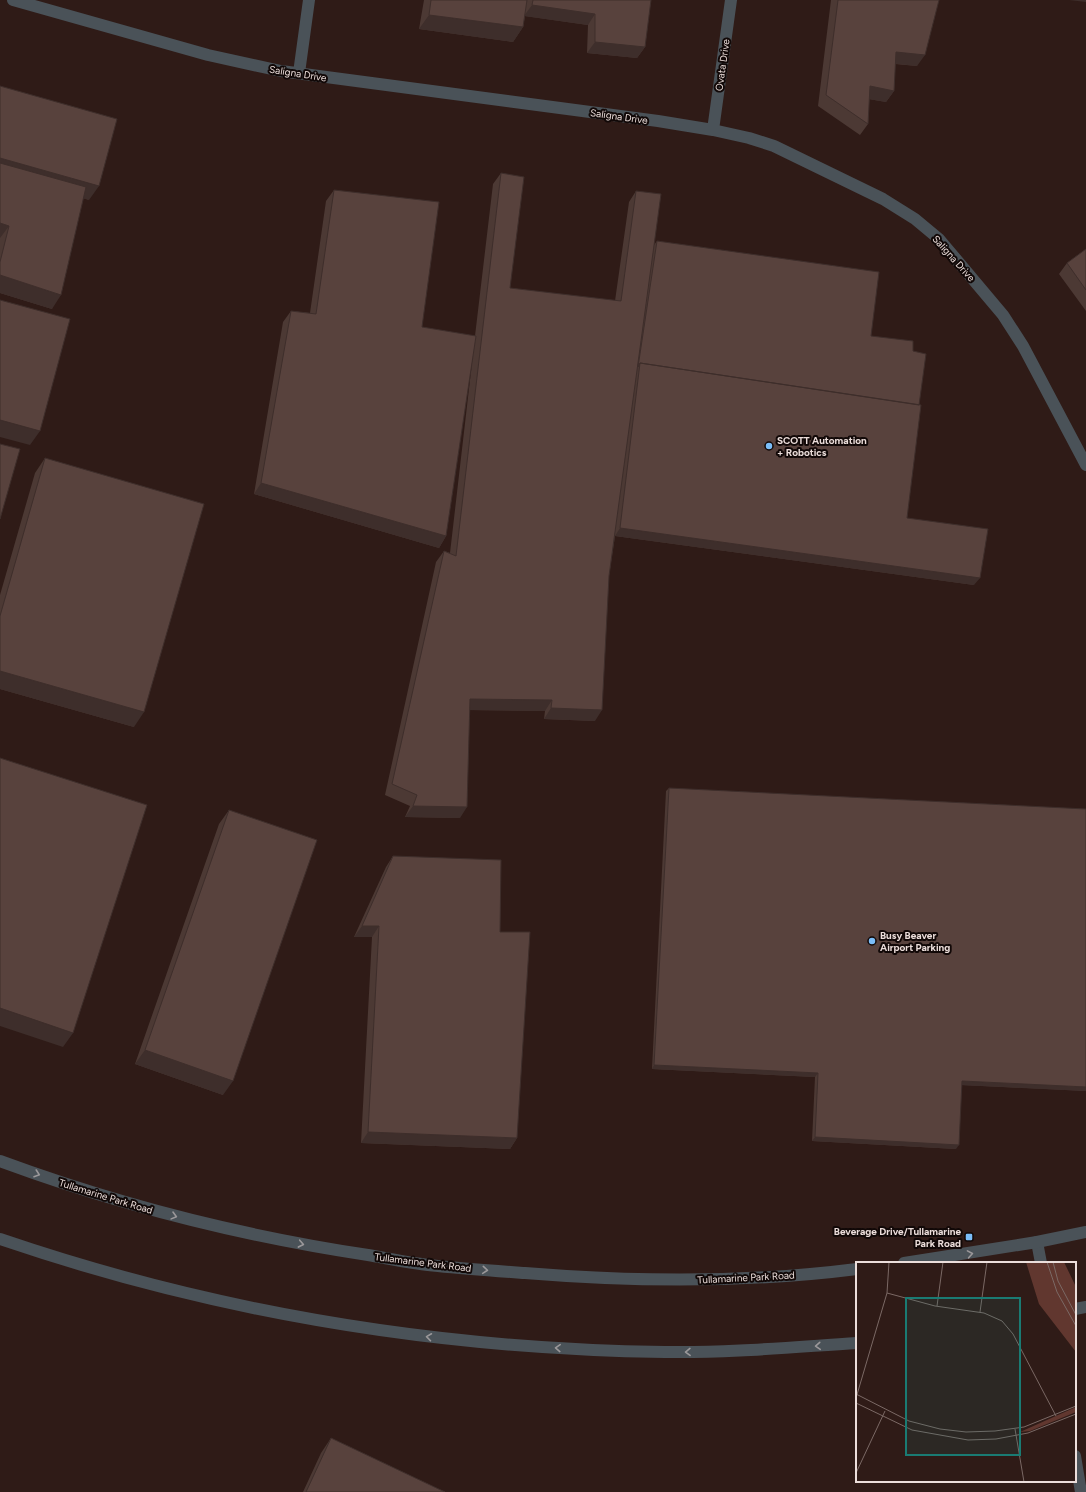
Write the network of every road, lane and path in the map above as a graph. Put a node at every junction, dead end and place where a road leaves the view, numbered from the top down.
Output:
1 (13, 0) edge
2 (309, 0) edge
3 (731, 0) edge
4 (299, 73) junction
5 (713, 130) junction
6 (1086, 465) edge
7 (0, 1161) edge
8 (1086, 1232) edge
9 (0, 1239) edge
10 (1038, 1242) junction
11 (910, 1262) edge
12 (1041, 1262) edge
13 (856, 1269) edge
14 (1086, 1307) edge
15 (1076, 1309) edge
16 (856, 1343) edge
17 (1076, 1462) edge
18 (1081, 1492) edge

1 - 4 street, Saligna Drive
2 - 4 street
3 - 5 street, Ovata Drive
4 - 5 street, Saligna Drive
5 - 6 street, Saligna Drive
7 -> 13 street, Tullamarine Park Road
8 - 10 street
16 -> 9 street
11 -> 10 street
10 - 12 street
14 - 15 street
17 - 18 street

